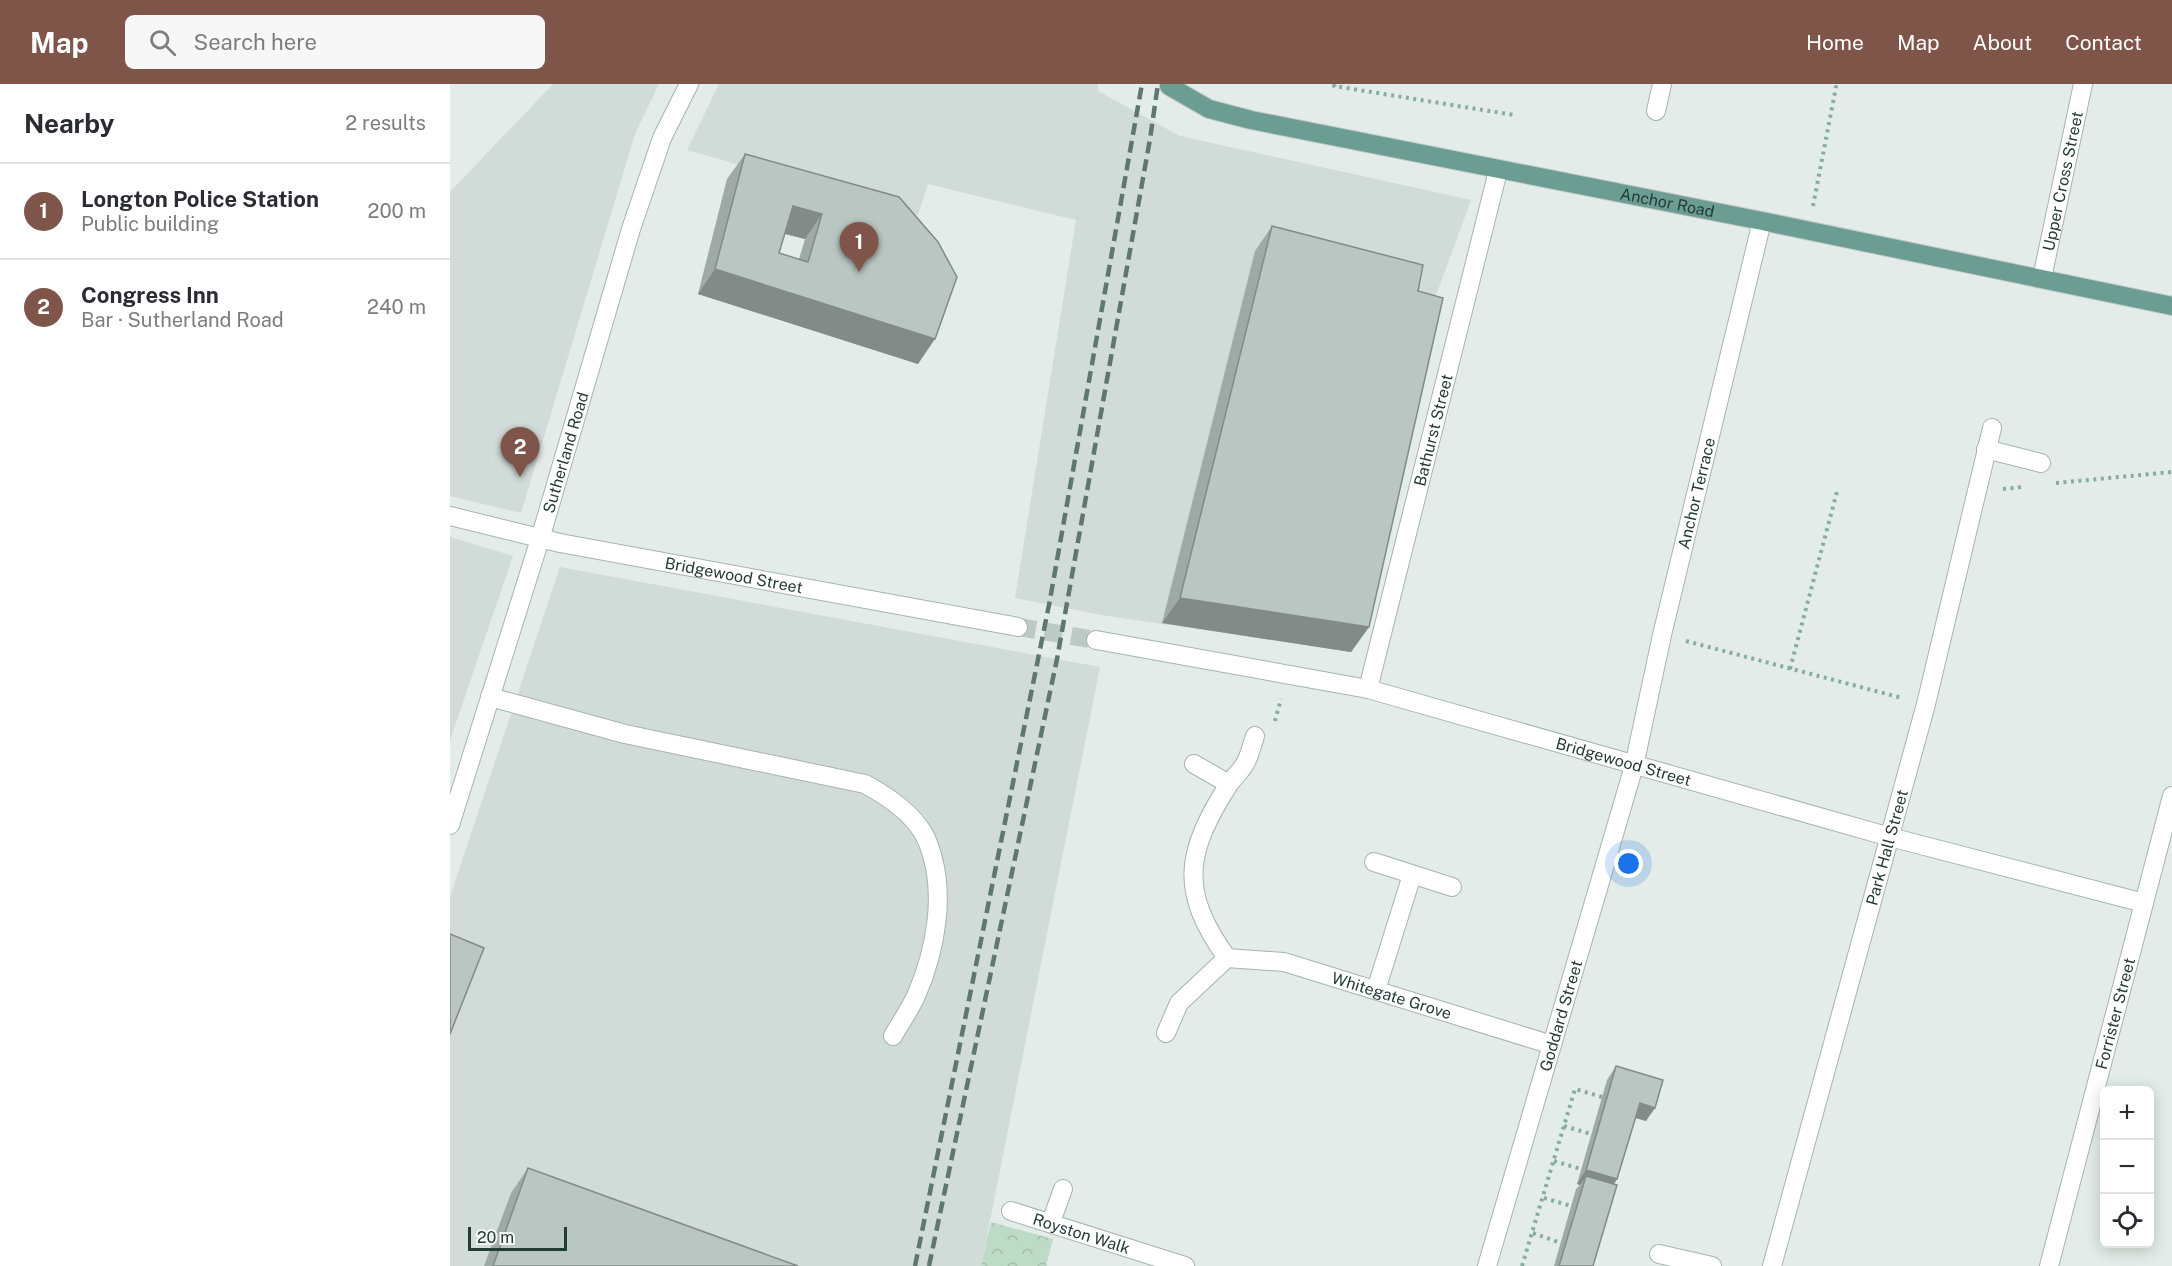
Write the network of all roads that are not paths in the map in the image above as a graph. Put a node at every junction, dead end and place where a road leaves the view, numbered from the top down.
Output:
1 (689, 84) edge
2 (1662, 84) edge
3 (2083, 84) edge
4 (1169, 86) dead end
5 (1656, 111) dead end
6 (1498, 171) junction
7 (1762, 221) junction
8 (2042, 278) junction
9 (2172, 306) edge
10 (1992, 428) dead end
11 (1986, 449) junction
12 (2041, 463) dead end
13 (450, 516) edge
14 (540, 539) junction
15 (1018, 627) tunnel mouth
16 (1096, 640) tunnel mouth
17 (1368, 689) junction
18 (490, 697) junction
19 (1255, 736) road end
20 (1194, 765) dead end
21 (1634, 766) junction
22 (1229, 784) junction
23 (2172, 796) edge
24 (450, 825) edge
25 (1890, 837) junction
26 (1374, 862) dead end
27 (1412, 874) junction
28 (1452, 887) dead end
29 (2144, 903) junction
30 (1227, 958) junction
31 (1376, 990) junction
32 (1167, 1033) dead end
33 (893, 1036) dead end
34 (1552, 1045) junction
35 (1063, 1189) dead end
36 (1011, 1211) dead end
37 (1051, 1222) junction
38 (1659, 1254) dead end
39 (1185, 1266) edge
40 (1487, 1266) edge
41 (1712, 1266) edge
42 (1772, 1266) edge
43 (2049, 1266) edge

1 - 14 street, Sutherland Road
2 - 5 street
3 - 8 street, Upper Cross Street
4 - 6 main road, Anchor Road
6 - 7 main road, Anchor Road
6 - 17 street, Bathurst Street
7 - 8 main road, Anchor Road
7 - 21 street, Anchor Terrace
8 - 9 main road, Anchor Road
10 - 11 street, Park Hall Street
11 - 12 street
11 - 25 street, Park Hall Street
13 - 14 street, Bridgewood Street
14 - 15 street, Bridgewood Street
14 - 18 street, Sutherland Road
16 - 17 street, Bridgewood Street
17 - 21 street, Bridgewood Street
18 - 24 street, Sutherland Road
18 - 33 street
19 - 22 street
20 - 22 street
21 - 25 street, Bridgewood Street
21 - 34 street, Goddard Street
22 - 30 street
23 - 29 street, Forrister Street
25 - 29 street, Bridgewood Street
25 - 42 street, Park Hall Street
26 - 27 street
27 - 28 street
27 - 31 street
29 - 43 street, Forrister Street
30 - 31 street, Whitegate Grove
30 - 32 street
31 - 34 street, Whitegate Grove
34 - 40 street, Goddard Street
35 - 37 street
36 - 37 street, Royston Walk
37 - 39 street, Royston Walk
38 - 41 street

